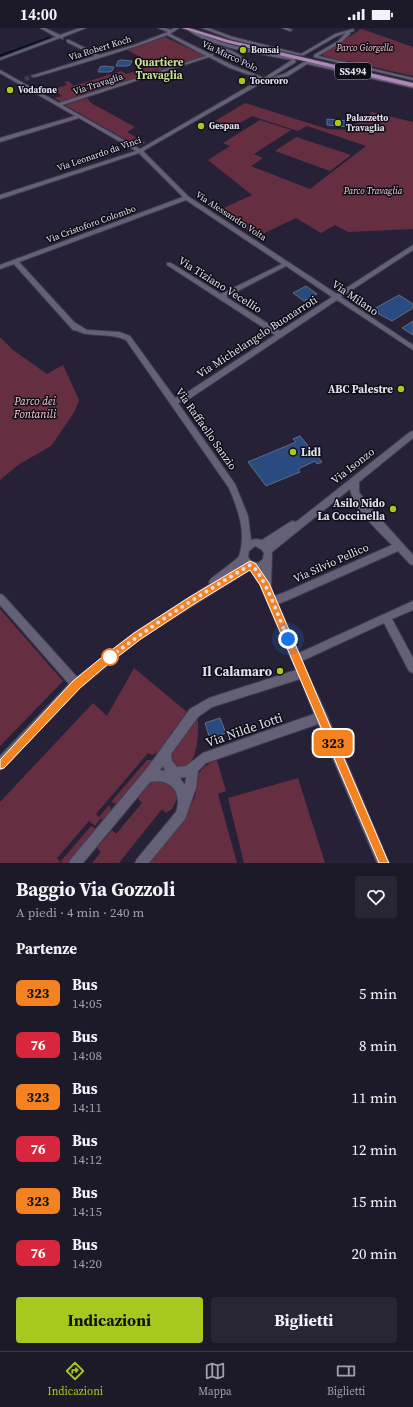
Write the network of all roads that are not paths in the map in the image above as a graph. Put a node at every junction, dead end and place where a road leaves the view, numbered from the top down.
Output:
1 (42, 28) edge
2 (72, 28) edge
3 (84, 28) edge
4 (160, 28) edge
5 (177, 28) edge
6 (184, 28) edge
7 (204, 28) edge
8 (284, 28) edge
9 (192, 29) edge
10 (355, 29) edge
11 (290, 30) dead end
12 (169, 33) junction
13 (55, 34) junction
14 (46, 37) junction
15 (64, 39) junction
16 (52, 40) junction
17 (220, 50) junction
18 (0, 54) edge
19 (296, 56) junction
20 (100, 57) junction
21 (0, 59) edge
22 (313, 60) junction
23 (250, 64) dead end
24 (0, 71) edge
25 (33, 76) tunnel mouth
26 (25, 79) tunnel mouth
27 (413, 79) edge
28 (18, 81) junction
29 (262, 81) junction
30 (413, 85) edge
31 (60, 104) junction
32 (80, 116) junction
33 (0, 140) edge
34 (140, 151) junction
35 (0, 197) edge
36 (188, 198) junction
37 (413, 247) edge
38 (16, 262) junction
39 (169, 264) dead end
40 (286, 264) junction
41 (0, 267) edge
42 (221, 297) junction
43 (337, 298) junction
44 (280, 335) junction
45 (413, 348) edge
46 (172, 402) junction
47 (413, 434) edge
48 (355, 480) junction
49 (248, 532) junction
50 (262, 546) junction
51 (400, 546) junction
52 (246, 547) junction
53 (413, 560) edge
54 (267, 562) junction
55 (249, 563) junction
56 (267, 590) junction
57 (0, 598) edge
58 (272, 601) junction
59 (413, 605) edge
60 (386, 617) junction
61 (296, 659) junction
62 (413, 668) edge
63 (302, 673) junction
64 (76, 684) junction
65 (322, 717) junction
66 (165, 753) junction
67 (0, 764) edge
68 (193, 768) junction
69 (147, 777) junction
70 (183, 808) junction
71 (75, 863) edge
72 (140, 863) edge
73 (383, 863) edge

1 - 13 street
2 - 13 street
3 - 15 street
4 - 12 street, Via Marco Polo
5 - 12 street, Via Robert Koch
6 - 9 main road, SS494
6 - 12 street, Via Robert Koch
7 - 19 street
8 - 11 street
9 - 17 street
9 - 19 main road, SS494
10 - 19 street, Via Leonardo da Vinci
10 - 22 street, Via Leonardo da Vinci
12 - 17 street, Via Marco Polo
12 - 20 street, Via Robert Koch
13 - 14 street
13 - 15 street
14 - 16 street
14 - 18 street
15 - 16 street
15 - 20 street
16 - 21 street
17 - 19 street
17 - 23 street
17 - 29 street, Via Marco Polo
17 - 31 street, Via Travaglia
19 - 22 main road, SS494
19 - 22 main road
19 - 29 street, Via Leonardo da Vinci
20 - 25 street, Via Robert Koch
22 - 27 street
22 - 29 street, Via Leonardo da Vinci
22 - 30 main road, SS494
24 - 28 street, Via Alessandro Volta
26 - 28 street
28 - 31 street, Via Alessandro Volta
29 - 34 street, Via Leonardo da Vinci
31 - 32 street, Via Alessandro Volta
32 - 33 street
32 - 34 street, Via Alessandro Volta
34 - 35 street, Via Leonardo da Vinci
34 - 36 street, Via Alessandro Volta
36 - 38 street, Via Cristoforo Colombo
36 - 40 street, Via Alessandro Volta
37 - 43 street, Via Michelangelo Buonarroti
38 - 41 street, Via Cristoforo Colombo
38 - 46 street, Via Raffaello Sanzio
39 - 42 street, Via Tiziano Vecellio
40 - 42 street
40 - 43 street, Via Milano
42 - 44 street, Via Tiziano Vecellio
43 - 44 street, Via Michelangelo Buonarroti
43 - 45 street, Via Milano
44 - 46 street, Via Michelangelo Buonarroti
46 - 49 street, Via Raffaello Sanzio
47 - 48 street, Via Isonzo
48 - 50 street, Via Isonzo
48 - 51 street
49 - 50 street, Via Raffaello Sanzio
49 - 52 street, Via Raffaello Sanzio
50 - 52 street
50 - 54 street
51 - 53 street
51 - 58 street, Via Silvio Pellico
52 - 55 street
54 - 55 street
54 - 56 street
55 - 56 street
55 - 64 street
56 - 58 street
57 - 64 street
58 - 61 street
59 - 60 street
60 - 61 street
60 - 62 street
61 - 63 street
63 - 65 street
63 - 66 street
64 - 67 street
65 - 68 street, Via Nilde Iotti
65 - 73 street
66 - 68 street
66 - 69 street
68 - 70 street
69 - 70 street
69 - 71 street
70 - 72 street

